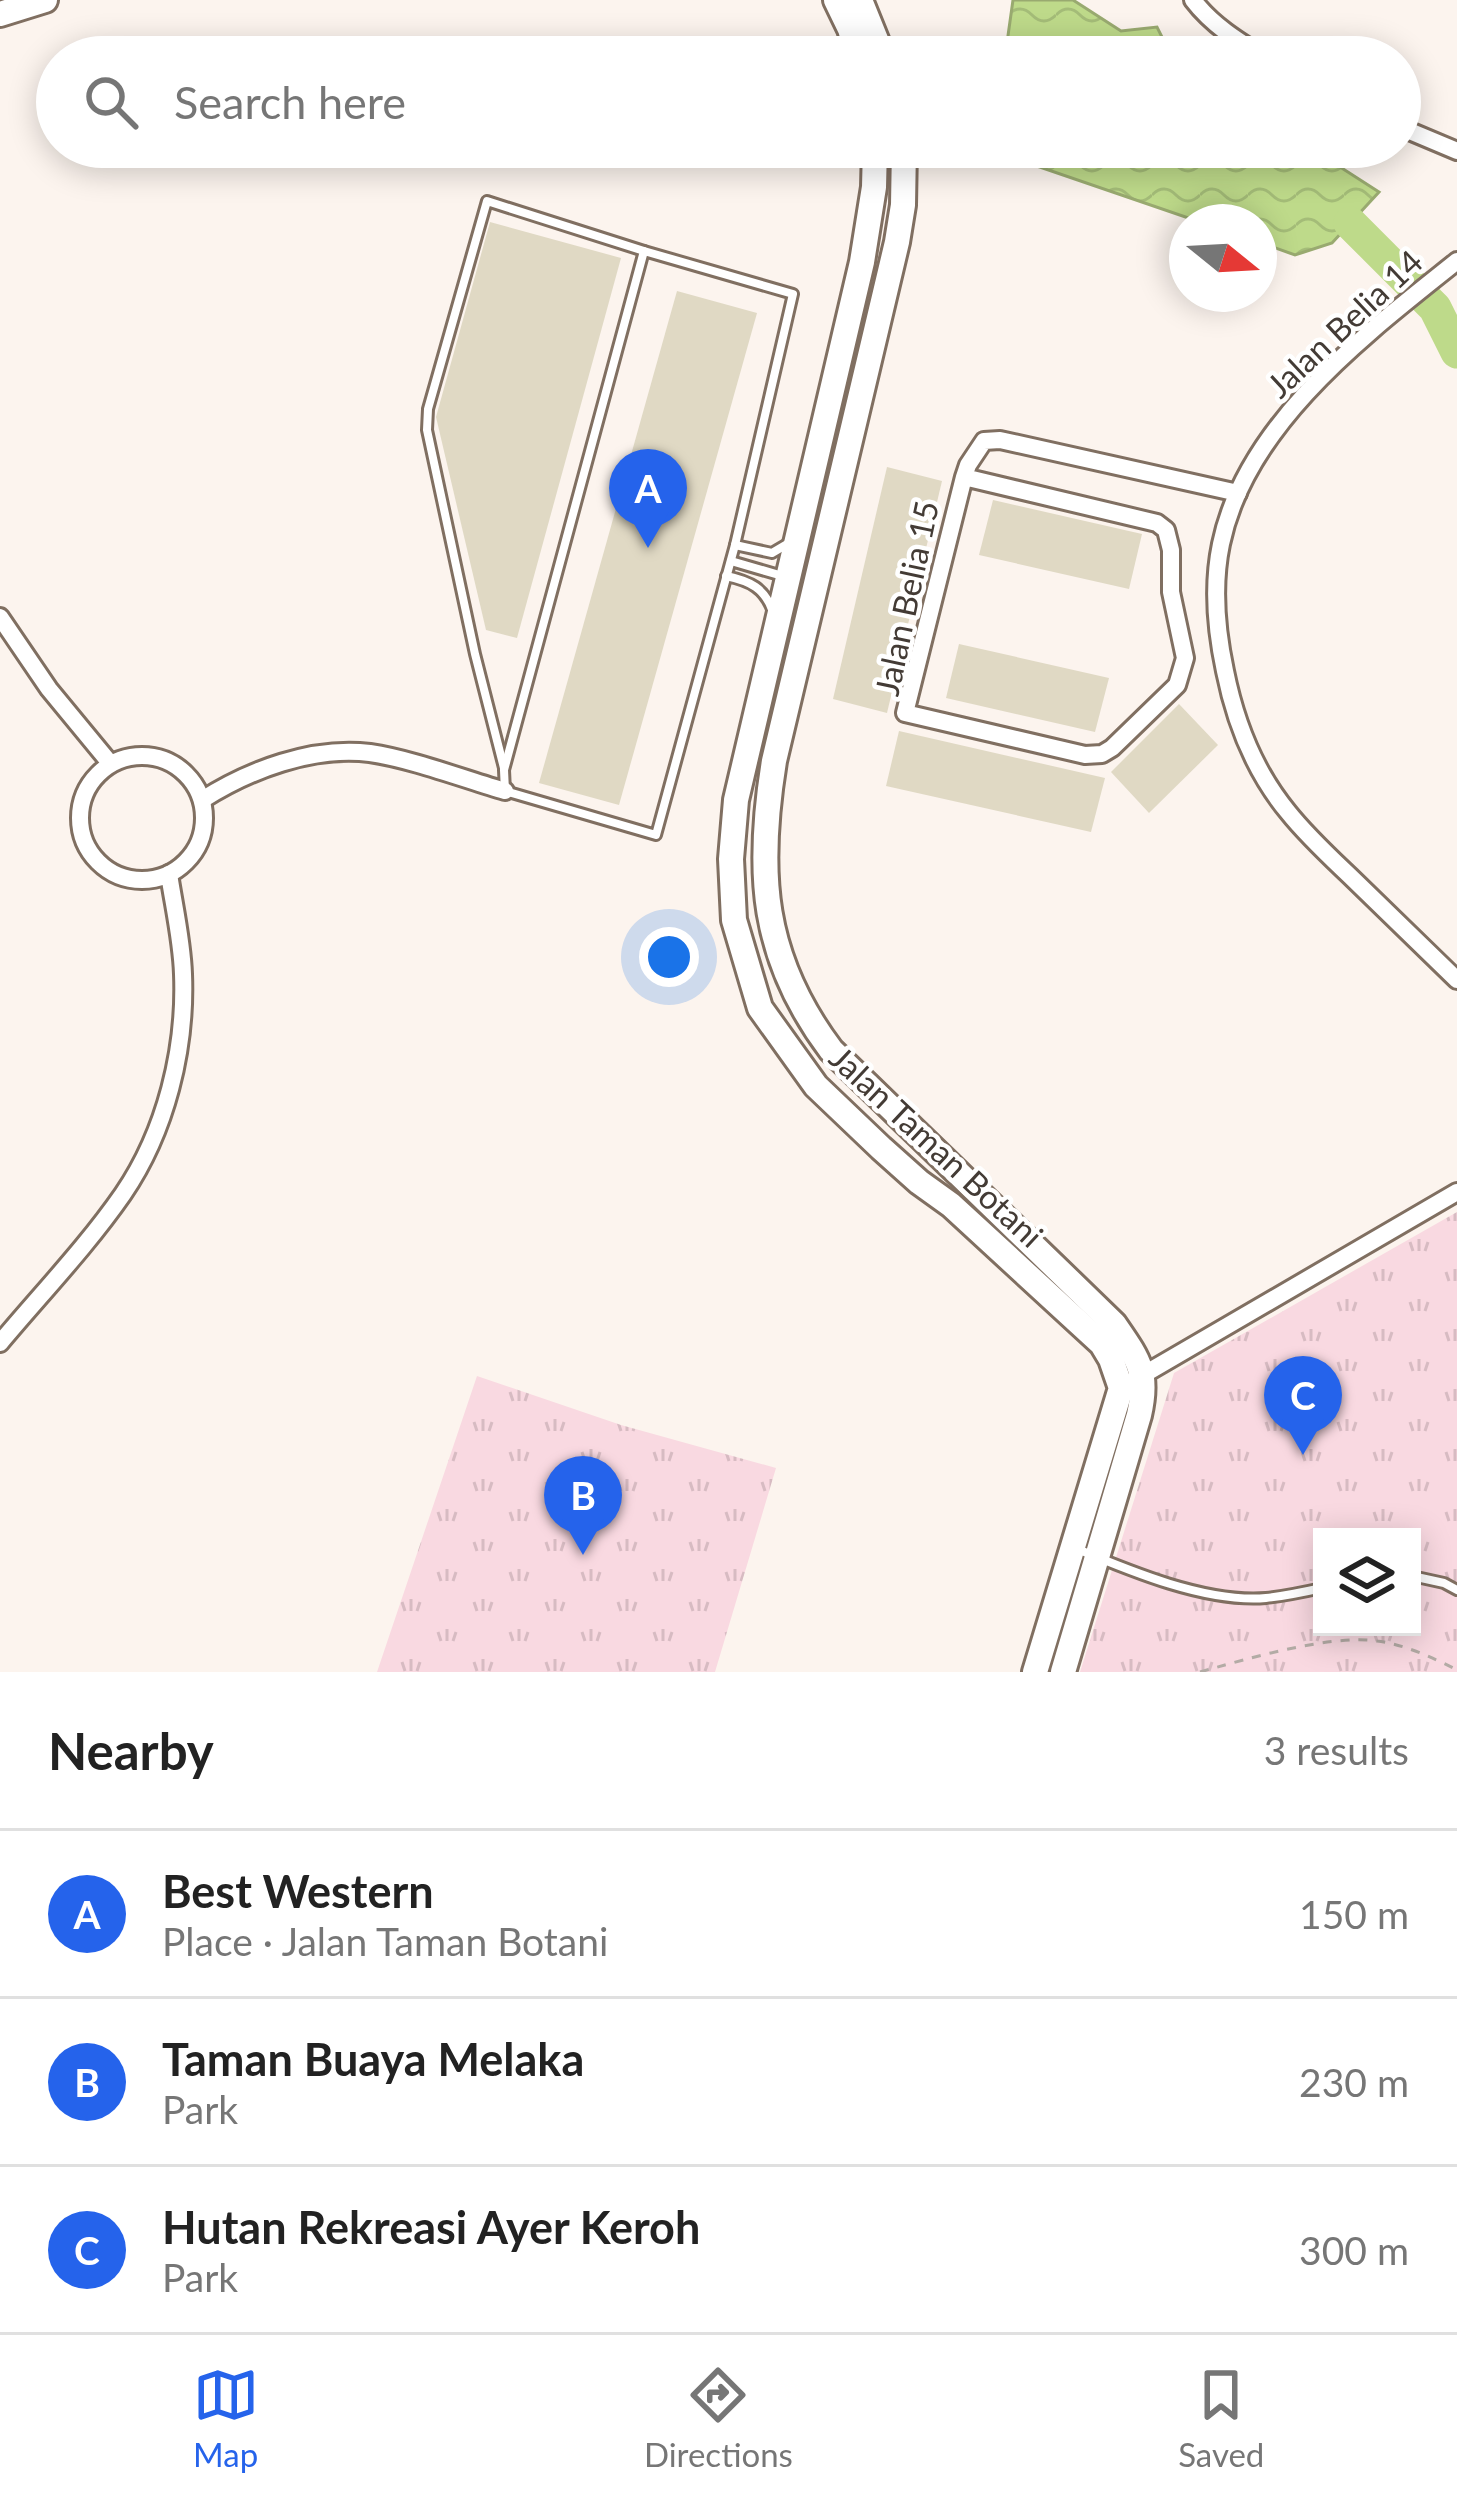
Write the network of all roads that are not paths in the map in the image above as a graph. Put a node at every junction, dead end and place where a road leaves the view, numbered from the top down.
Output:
1 (45, 0) edge
2 (836, 0) edge
3 (860, 0) edge
4 (1193, 0) edge
5 (0, 14) edge
6 (852, 36) edge
7 (875, 36) edge
8 (1231, 36) edge
9 (1421, 136) edge
10 (1457, 152) edge
11 (874, 168) edge
12 (904, 168) edge
13 (644, 251) junction
14 (1457, 260) edge
15 (964, 478) junction
16 (1238, 493) junction
17 (813, 534) junction
18 (735, 545) junction
19 (730, 561) junction
20 (726, 576) junction
21 (787, 577) junction
22 (0, 617) edge
23 (776, 620) junction
24 (110, 764) junction
25 (504, 770) junction
26 (505, 790) junction
27 (202, 800) junction
28 (169, 874) junction
29 (1457, 980) edge
30 (1457, 1192) edge
31 (0, 1343) edge
32 (1132, 1382) junction
33 (1074, 1547) junction
34 (1099, 1558) junction
35 (1421, 1578) edge
36 (1313, 1590) edge
37 (1457, 1590) edge
38 (1035, 1672) edge
39 (1063, 1672) edge

1 - 5 street
2 - 6 street
3 - 7 street
4 - 8 street
9 - 10 street
11 - 17 street, Jalan Taman Botani
12 - 17 street, Jalan Taman Botani
13 - 18 lane
13 - 25 lane
13 - 25 lane
14 - 16 street, Jalan Belia 14
15 - 15 street, Jalan Belia 15
15 - 16 street, Jalan Belia 15
16 - 29 street, Jalan Belia 14
17 - 18 lane
17 - 21 street
17 - 32 street, Jalan Taman Botani
18 - 19 lane
19 - 20 lane
19 - 21 lane
20 - 23 lane
20 - 26 lane
21 - 23 street, Jalan Taman Botani
22 - 24 street
23 - 32 street, Jalan Taman Botani
24 - 27 street
24 - 28 street
25 - 26 lane
26 - 27 street
27 - 28 street
28 - 31 street
30 - 32 street
32 - 33 street
32 - 34 street
33 - 34 lane
33 - 38 street
34 - 36 lane
34 - 39 street
35 - 37 lane

